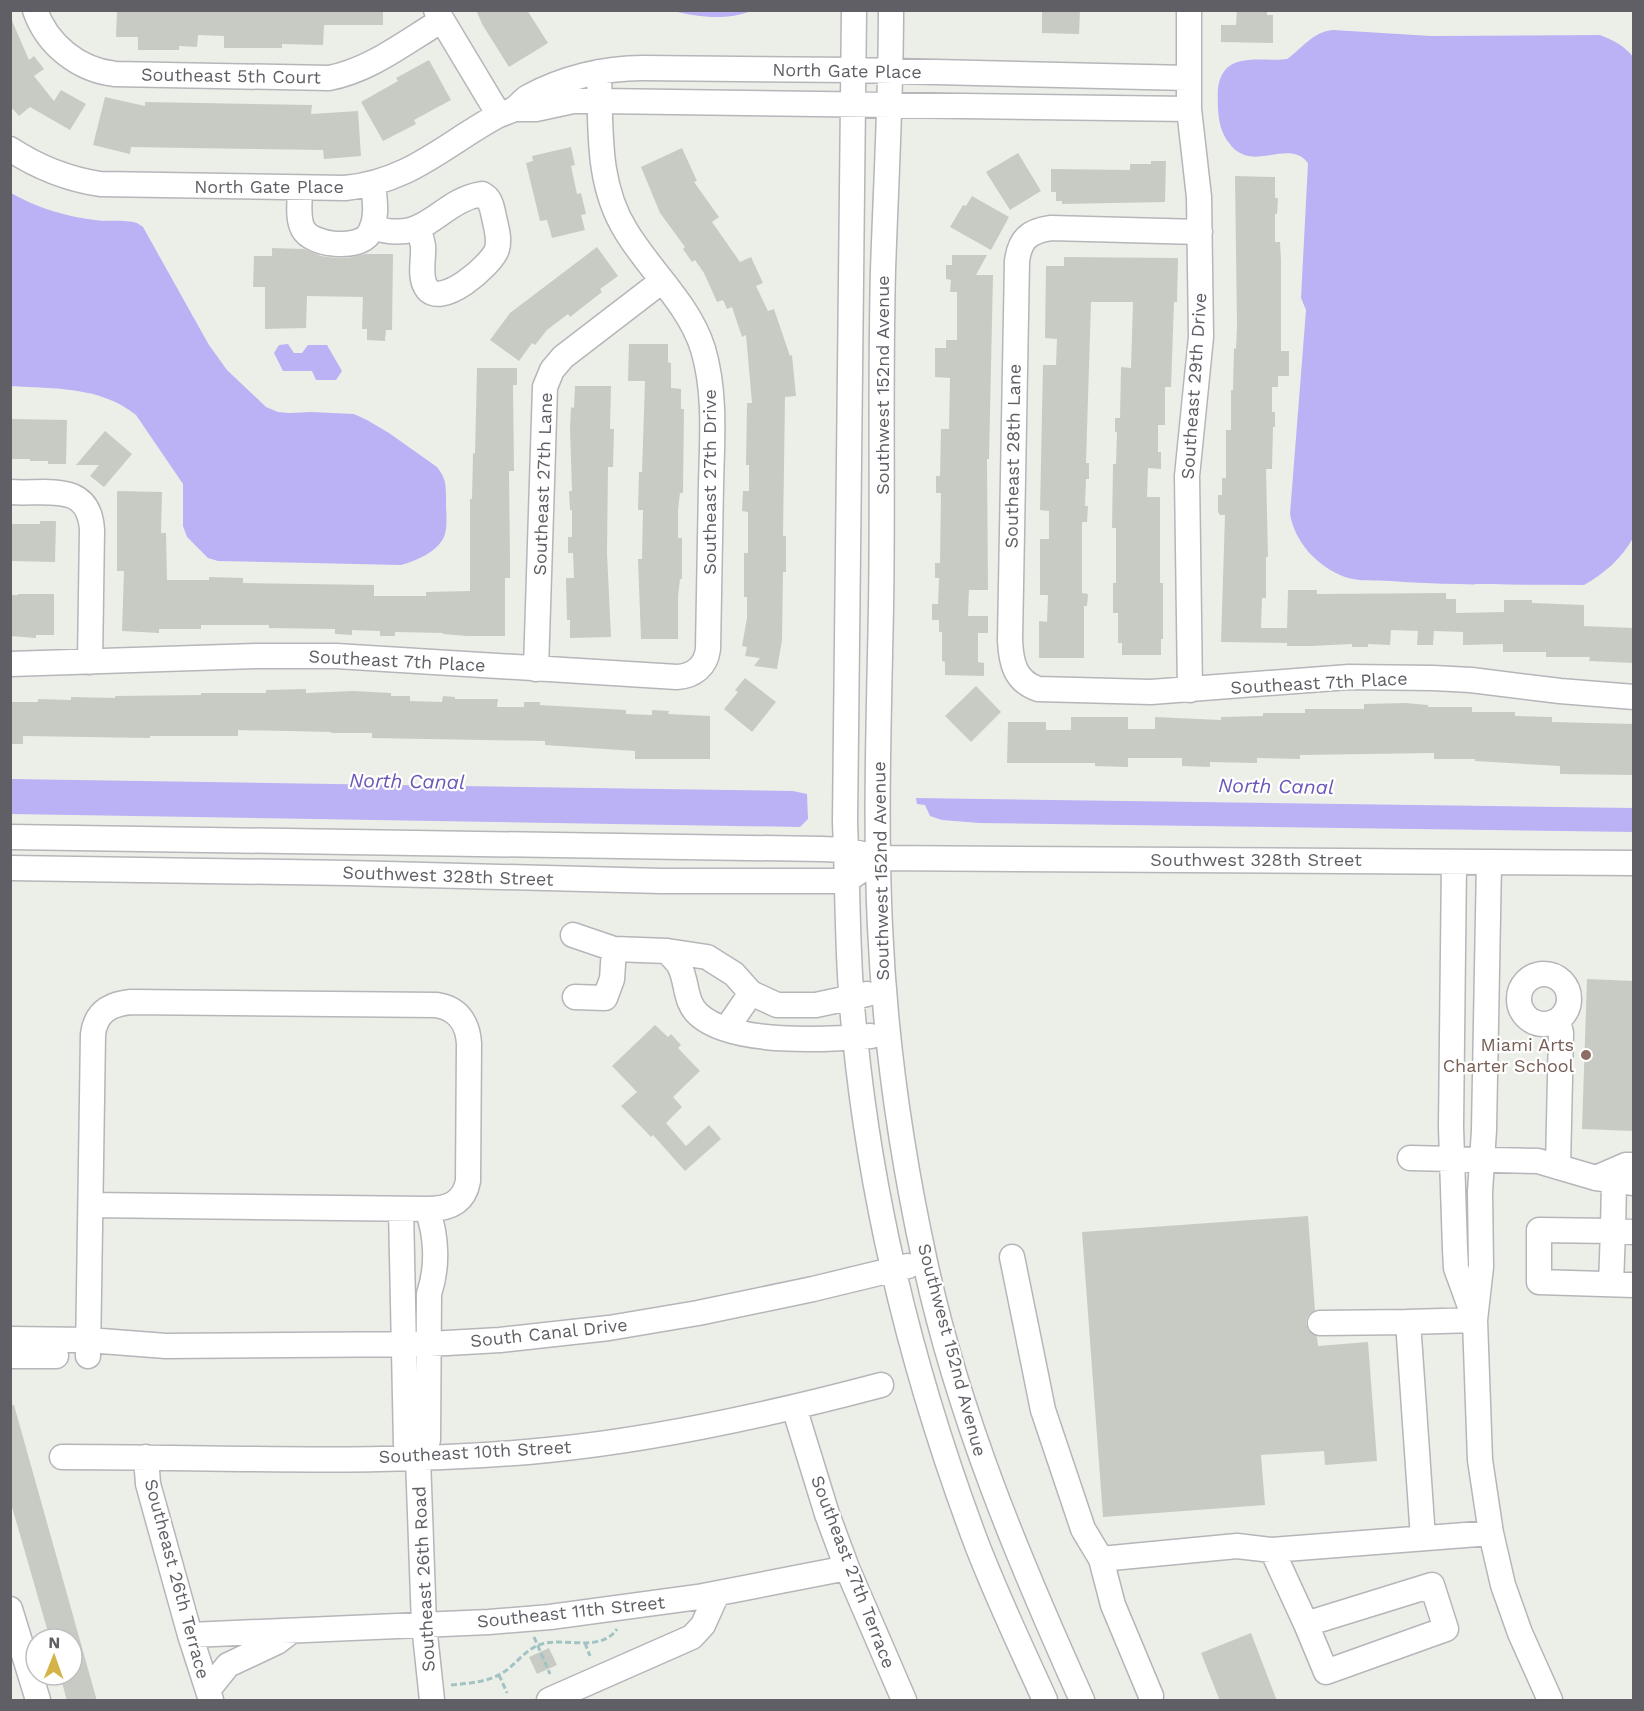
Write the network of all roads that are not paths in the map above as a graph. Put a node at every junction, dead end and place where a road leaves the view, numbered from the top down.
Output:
1 (35, 10) edge
2 (854, 10) edge
3 (891, 10) edge
4 (1189, 10) edge
5 (439, 16) edge
6 (725, 70) junction
7 (853, 70) junction
8 (599, 72) junction
9 (891, 72) junction
10 (1026, 75) junction
11 (1188, 78) junction
12 (600, 101) junction
13 (724, 102) junction
14 (853, 104) junction
15 (890, 106) junction
16 (1026, 106) junction
17 (1189, 109) junction
18 (507, 112) junction
19 (10, 149) edge
20 (373, 184) junction
21 (300, 188) junction
22 (372, 227) junction
23 (419, 228) dead end
24 (1200, 232) junction
25 (662, 281) junction
26 (10, 492) edge
27 (90, 662) junction
28 (10, 664) edge
29 (700, 667) joint
30 (1014, 668) joint
31 (536, 669) junction
32 (1190, 690) junction
33 (1634, 697) edge
34 (10, 837) edge
35 (846, 850) junction
36 (879, 858) junction
37 (1454, 861) junction
38 (1489, 862) junction
39 (1634, 863) edge
40 (10, 868) edge
41 (846, 881) junction
42 (573, 935) dead end
43 (614, 949) junction
44 (667, 951) junction
45 (884, 992) junction
46 (751, 993) junction
47 (575, 997) dead end
48 (851, 997) junction
49 (1558, 1020) dead end
50 (726, 1028) junction
51 (888, 1034) junction
52 (855, 1037) junction
53 (1410, 1158) dead end
54 (1451, 1160) junction
55 (1482, 1160) junction
56 (1634, 1165) edge
57 (1558, 1167) junction
58 (1614, 1181) edge
59 (91, 1205) junction
60 (401, 1209) junction
61 (427, 1209) junction
62 (1623, 1232) edge
63 (1012, 1257) dead end
64 (925, 1261) junction
65 (894, 1270) junction
66 (1622, 1285) edge
67 (1475, 1320) junction
68 (1408, 1322) junction
69 (1320, 1323) dead end
70 (10, 1339) edge
71 (404, 1344) junction
72 (429, 1344) junction
73 (88, 1348) junction
74 (10, 1356) edge
75 (882, 1385) dead end
76 (794, 1407) junction
77 (416, 1412) junction
78 (62, 1457) dead end
79 (146, 1457) junction
80 (418, 1458) junction
81 (1491, 1533) junction
82 (1423, 1538) junction
83 (1272, 1550) junction
84 (1101, 1559) junction
85 (847, 1568) junction
86 (717, 1594) junction
87 (12, 1622) edge
88 (1306, 1624) junction
89 (424, 1625) junction
90 (292, 1630) junction
91 (190, 1635) junction
92 (439, 1693) edge
93 (210, 1695) edge
94 (1151, 1696) dead end
95 (38, 1701) edge
96 (549, 1701) edge
97 (904, 1701) edge
98 (1045, 1701) edge
99 (1082, 1701) edge
100 (1550, 1701) edge

1 - 5 street, Southeast 5th Court
2 - 7 street, Southwest 152nd Avenue
3 - 9 street, Southwest 152nd Avenue
4 - 11 street, Southeast 29th Drive
5 - 18 street
6 - 7 street, North Gate Place
6 - 8 street, North Gate Place
6 - 13 street
7 - 9 street, North Gate Place
7 - 14 street, Southwest 152nd Avenue
8 - 12 street, Southeast 27th Drive
8 - 18 street, North Gate Place
9 - 10 street, North Gate Place
9 - 15 street, Southwest 152nd Avenue
10 - 11 street, North Gate Place
10 - 16 street
11 - 17 street, Southeast 29th Drive
12 - 13 street, North Gate Place
12 - 18 street, North Gate Place
12 - 25 street, Southeast 27th Drive
13 - 14 street, North Gate Place
14 - 15 street, North Gate Place
14 - 35 street, Southwest 152nd Avenue
15 - 16 street, North Gate Place
15 - 36 street, Southwest 152nd Avenue
16 - 17 street, North Gate Place
17 - 24 street, Southeast 29th Drive
18 - 20 street, North Gate Place
19 - 21 street, North Gate Place
20 - 21 street, North Gate Place
20 - 22 street
21 - 22 street
22 - 23 street
24 - 30 street, Southeast 28th Lane
24 - 32 street, Southeast 29th Drive
25 - 29 street, Southeast 27th Drive
25 - 31 street, Southeast 27th Lane
26 - 27 street
27 - 28 street, Southeast 7th Place
27 - 31 street, Southeast 7th Place
29 - 31 street, Southeast 7th Place
30 - 32 street, Southeast 7th Place
32 - 33 street, Southeast 7th Place
34 - 35 street, Southwest 328th Street
35 - 36 street, Southwest 328th Street
35 - 41 street, Southwest 152nd Avenue
36 - 37 street, Southwest 328th Street
36 - 41 street
36 - 45 street, Southwest 152nd Avenue
37 - 38 street, Southwest 328th Street
37 - 54 street
38 - 39 street, Southwest 328th Street
38 - 55 street
40 - 41 street, Southwest 328th Street
41 - 48 street, Southwest 152nd Avenue
42 - 43 street
43 - 44 street
43 - 47 street
44 - 46 street
44 - 50 street
45 - 48 street
45 - 51 street, Southwest 152nd Avenue
46 - 48 street
46 - 50 street
48 - 52 street, Southwest 152nd Avenue
49 - 57 street
50 - 52 street
51 - 52 street
51 - 64 street, Southwest 152nd Avenue
52 - 65 street, Southwest 152nd Avenue
53 - 54 street
54 - 55 street
54 - 67 street
55 - 57 street
55 - 67 street
56 - 58 street
57 - 58 street
58 - 62 street
59 - 60 street
59 - 61 street
59 - 73 street
60 - 61 street
60 - 71 street, Southeast 26th Road
61 - 72 street, Southeast 26th Road
62 - 66 street
62 - 66 street
63 - 84 street
64 - 65 street, South Canal Drive
64 - 99 street, Southwest 152nd Avenue
65 - 72 street, South Canal Drive
65 - 98 street, Southwest 152nd Avenue
67 - 68 street
67 - 81 street
68 - 69 street
68 - 82 street
70 - 73 street, South Canal Drive
71 - 72 street, South Canal Drive
71 - 73 street, South Canal Drive
71 - 77 street, Southeast 26th Road
72 - 77 street, Southeast 26th Road
73 - 74 street, South Canal Drive
75 - 76 street, Southeast 10th Street
76 - 80 street, Southeast 10th Street
76 - 85 street, Southeast 27th Terrace
77 - 80 street, Southeast 26th Road
78 - 79 street, Southeast 10th Street
79 - 80 street, Southeast 10th Street
79 - 91 street, Southeast 26th Terrace
80 - 89 street, Southeast 26th Road
81 - 82 street
81 - 100 street
82 - 83 street
83 - 84 street
83 - 88 street
84 - 94 street
85 - 86 street, Southeast 11th Street
85 - 97 street, Southeast 27th Terrace
86 - 89 street, Southeast 11th Street
86 - 96 street
87 - 95 street
88 - 88 street
89 - 90 street, Southeast 11th Street
89 - 92 street, Southeast 26th Road
90 - 91 street, Southeast 11th Street
90 - 93 street
91 - 93 street, Southeast 26th Terrace

